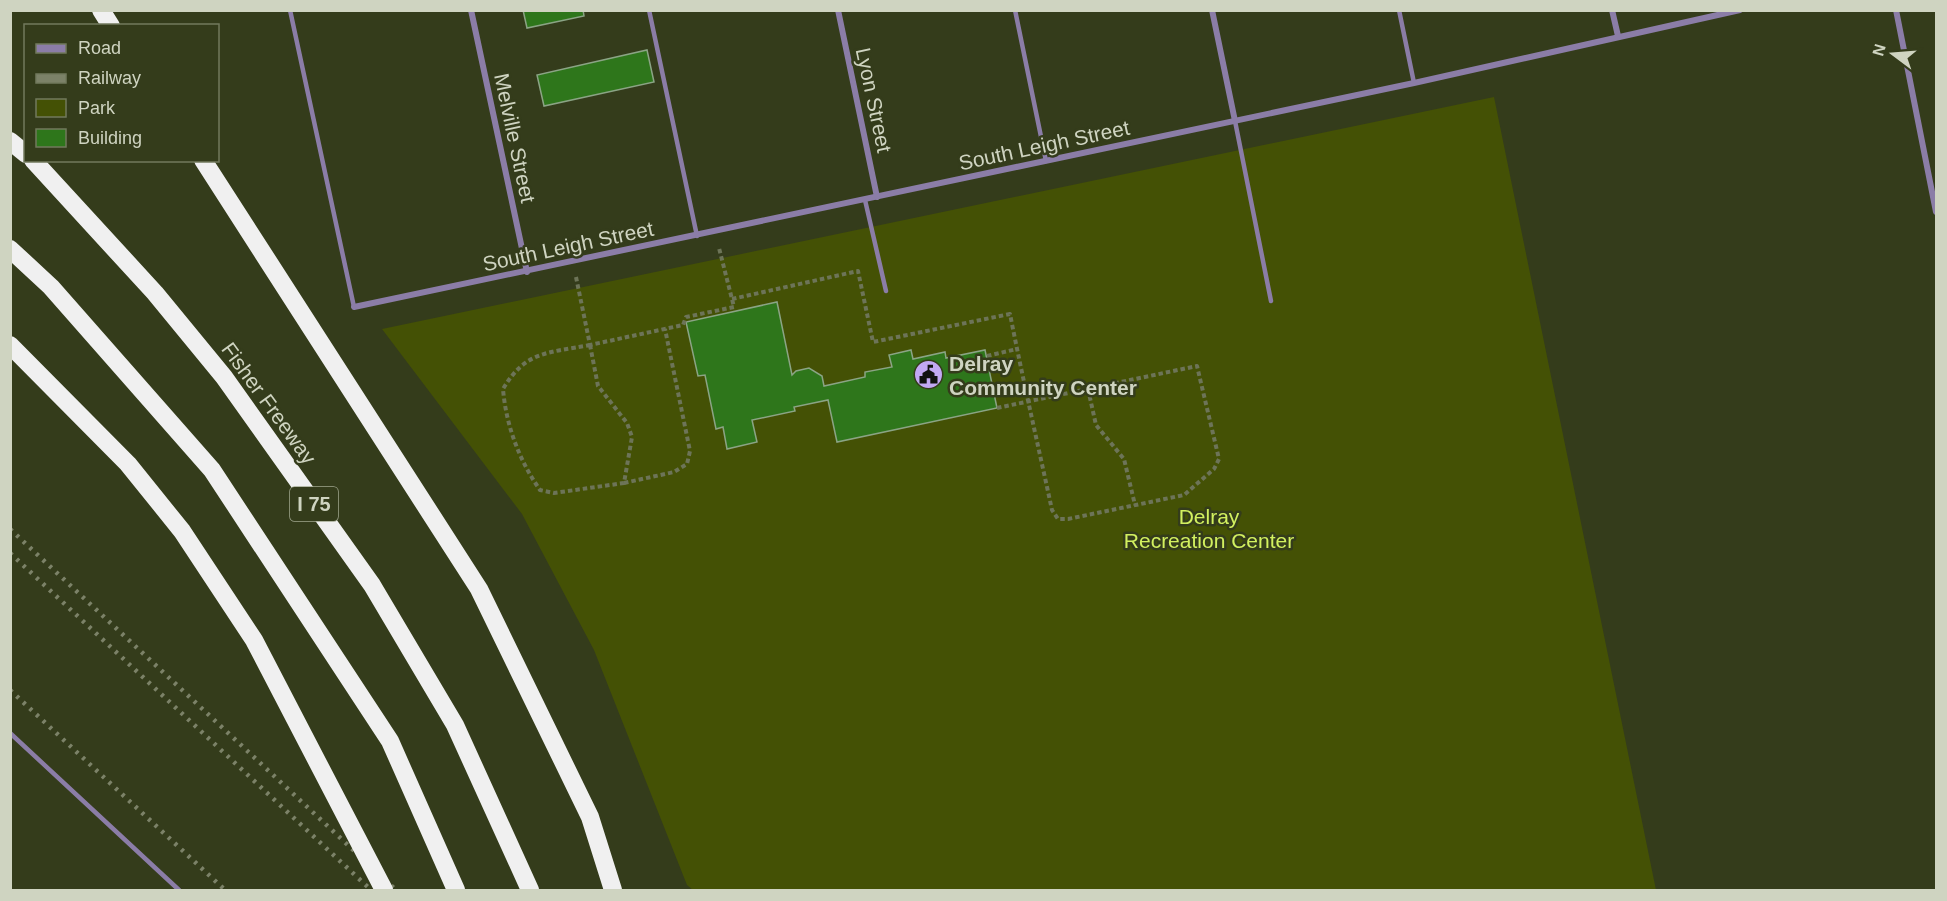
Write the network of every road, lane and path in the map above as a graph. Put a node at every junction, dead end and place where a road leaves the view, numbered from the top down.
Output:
1 (101, 10) edge
2 (290, 10) edge
3 (471, 10) edge
4 (649, 10) edge
5 (838, 10) edge
6 (1015, 10) edge
7 (1212, 10) edge
8 (1399, 10) edge
9 (1612, 10) edge
10 (1740, 10) edge
11 (1896, 10) edge
12 (110, 24) edge
13 (1618, 36) junction
14 (1414, 83) junction
15 (1235, 121) junction
16 (10, 141) edge
17 (24, 152) edge
18 (1046, 161) junction
19 (35, 162) edge
20 (204, 162) edge
21 (877, 197) junction
22 (866, 200) junction
23 (1936, 212) edge
24 (697, 236) junction
25 (719, 248) dead end
26 (10, 249) edge
27 (527, 273) junction
28 (576, 278) dead end
29 (886, 291) dead end
30 (732, 299) junction
31 (1272, 301) dead end
32 (354, 307) joint
33 (665, 329) junction
34 (10, 345) edge
35 (590, 345) junction
36 (1017, 349) junction
37 (987, 356) dead end
38 (1088, 389) junction
39 (1029, 402) junction
40 (998, 408) dead end
41 (624, 483) junction
42 (1135, 506) junction
43 (10, 733) edge
44 (179, 891) edge
45 (384, 891) edge
46 (456, 891) edge
47 (530, 891) edge
48 (613, 891) edge

1 - 12 highway
2 - 32 lane
3 - 27 street, Melville Street
4 - 24 lane
5 - 21 street, Lyon Street
6 - 18 lane
7 - 15 street
8 - 14 lane
9 - 13 street
10 - 13 street, South Leigh Street
11 - 23 street
13 - 14 street, South Leigh Street
14 - 15 street, South Leigh Street
15 - 18 street, South Leigh Street
15 - 31 lane
16 - 17 highway
18 - 21 street, South Leigh Street
19 - 47 highway, Fisher Freeway / I 75
20 - 48 highway
21 - 22 street, South Leigh Street
22 - 24 street, South Leigh Street
22 - 29 lane
24 - 27 street, South Leigh Street
25 - 30 path
26 - 46 highway
27 - 32 street, South Leigh Street
28 - 35 path
30 - 33 path
30 - 36 path
33 - 35 path
33 - 41 path
34 - 45 highway, bridge
35 - 41 path
35 - 41 path
36 - 37 path
36 - 39 path
38 - 39 path
38 - 42 path
38 - 42 path
39 - 40 path
39 - 42 path
43 - 44 lane

